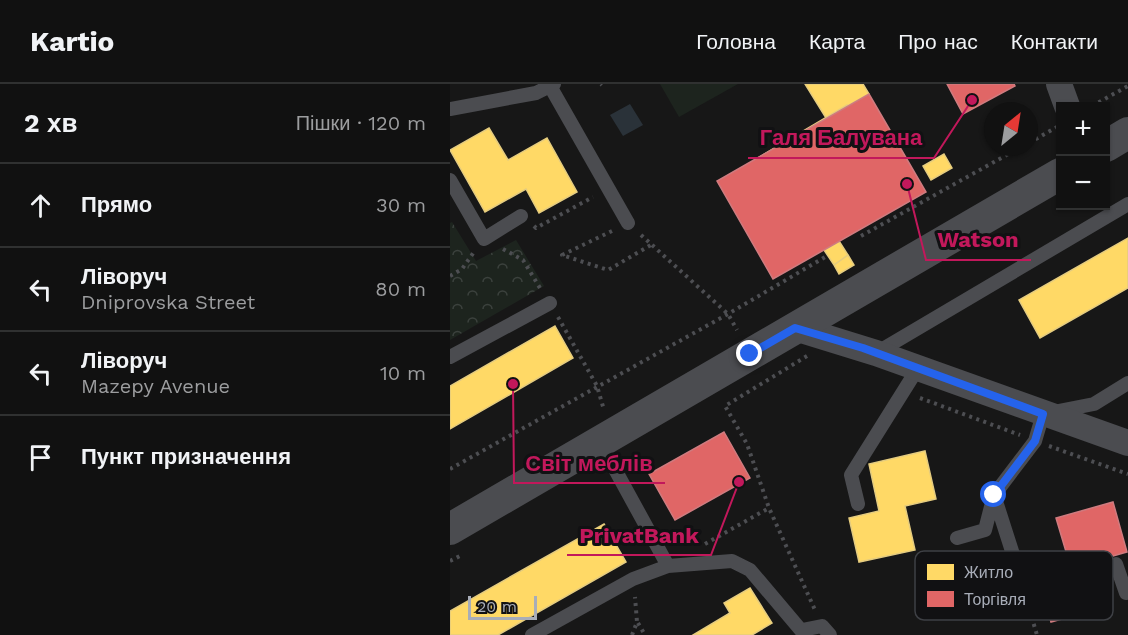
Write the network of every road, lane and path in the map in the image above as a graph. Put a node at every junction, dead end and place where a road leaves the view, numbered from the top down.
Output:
1 (1059, 84) edge
2 (552, 85) edge
3 (1128, 86) edge
4 (1065, 102) edge
5 (1099, 102) edge
6 (450, 109) edge
7 (1056, 127) edge
8 (1128, 133) edge
9 (1038, 138) edge
10 (1110, 144) edge
11 (1005, 156) edge
12 (1056, 177) edge
13 (450, 180) edge
14 (600, 192) dead end
15 (1128, 204) edge
16 (521, 216) joint
17 (628, 223) junction
18 (861, 236) dead end
19 (484, 239) junction
20 (651, 245) junction
21 (825, 257) dead end
22 (523, 260) dead end
23 (450, 276) edge
24 (550, 303) junction
25 (728, 314) junction
26 (739, 333) dead end
27 (805, 340) junction
28 (876, 353) junction
29 (450, 357) edge
30 (918, 368) junction
31 (1128, 383) edge
32 (597, 386) junction
33 (903, 392) junction
34 (604, 410) dead end
35 (1043, 414) junction
36 (1035, 441) junction
37 (600, 442) junction
38 (1128, 443) edge
39 (450, 469) edge
40 (1128, 474) edge
41 (994, 495) junction
42 (858, 504) dead end
43 (769, 508) junction
44 (450, 529) edge
45 (957, 538) dead end
46 (1012, 551) edge
47 (1116, 564) dead end
48 (668, 566) junction
49 (633, 579) junction
50 (1128, 592) edge
51 (1033, 620) edge
52 (637, 622) junction
53 (826, 631) edge
54 (803, 632) edge
55 (532, 635) edge
56 (632, 635) edge
57 (645, 635) edge
58 (1037, 635) edge

1 - 4 street
2 - 6 lane
2 - 17 lane
3 - 5 path
7 - 9 path
8 - 10 street
11 - 18 path
12 - 27 street
13 - 19 lane
14 - 16 path
15 - 28 lane
16 - 19 lane
17 - 20 path
17 - 20 path
19 - 23 path
20 - 25 path
21 - 25 path
22 - 24 path
24 - 29 lane
24 - 32 path
25 - 26 path
25 - 32 path
27 - 28 street
27 - 37 street
27 - 43 path
28 - 30 street
30 - 33 lane
30 - 35 street
31 - 35 lane
32 - 34 path
32 - 39 path
33 - 36 path
33 - 42 lane
35 - 36 lane
35 - 38 street
36 - 40 path
36 - 41 lane
37 - 44 street
37 - 48 lane
41 - 45 lane
41 - 46 lane
43 - 48 path
43 - 53 path
47 - 50 lane
48 - 49 lane
48 - 54 lane
49 - 52 path
49 - 55 lane
51 - 58 path
52 - 56 path
52 - 57 path
53 - 54 lane

